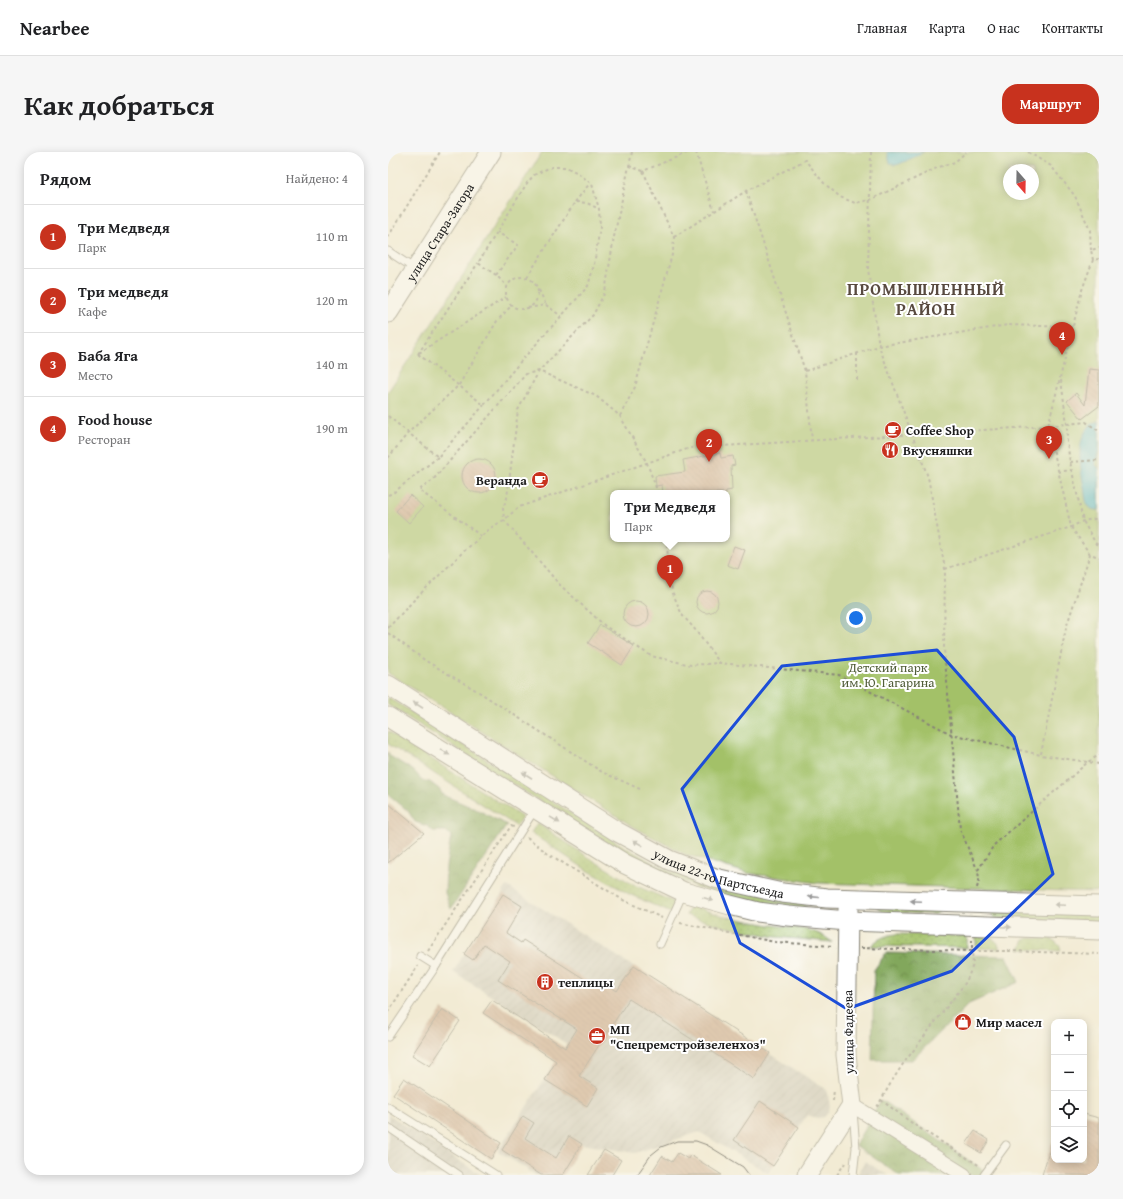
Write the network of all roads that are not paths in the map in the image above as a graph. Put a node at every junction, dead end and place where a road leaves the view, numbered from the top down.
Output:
1 (491, 152) edge
2 (388, 251) edge
3 (416, 270) junction
4 (388, 313) edge
5 (388, 685) edge
6 (388, 717) edge
7 (536, 808) junction
8 (684, 892) junction
9 (848, 899) junction
10 (949, 902) junction
11 (988, 903) junction
12 (1099, 906) edge
13 (848, 921) junction
14 (947, 925) junction
15 (986, 926) junction
16 (1099, 930) edge
17 (660, 944) dead end
18 (421, 957) road end
19 (436, 966) junction
20 (388, 1037) edge
21 (852, 1105) junction
22 (388, 1108) edge
23 (388, 1127) edge
24 (1006, 1145) dead end
25 (986, 1173) edge
26 (454, 1174) edge
27 (496, 1175) edge
28 (807, 1175) edge
29 (853, 1175) edge
30 (964, 1175) edge

1 - 3 street, улица Стара-Загора
2 - 3 lane
3 - 4 street, улица Стара-Загора
9 -> 5 street, улица 22-го Партсъезда
6 -> 7 street, улица 22-го Партсъезда
7 -> 8 street, улица 22-го Партсъезда
7 - 19 lane
8 -> 13 street, улица 22-го Партсъезда
8 - 17 lane
10 -> 9 street, улица 22-го Партсъезда
9 - 13 street, улица Фадеева
10 - 11 street, улица 22-го Партсъезда
10 - 14 street
12 -> 11 street, улица 22-го Партсъезда
11 - 15 street
13 - 14 street, улица 22-го Партсъезда
13 - 21 street, улица Фадеева
14 - 15 street, улица 22-го Партсъезда
15 -> 16 street, улица 22-го Партсъезда
18 - 19 lane
19 - 20 lane
21 - 28 street
21 - 29 lane
21 - 30 street
22 - 27 lane
23 - 26 lane
24 - 25 lane

